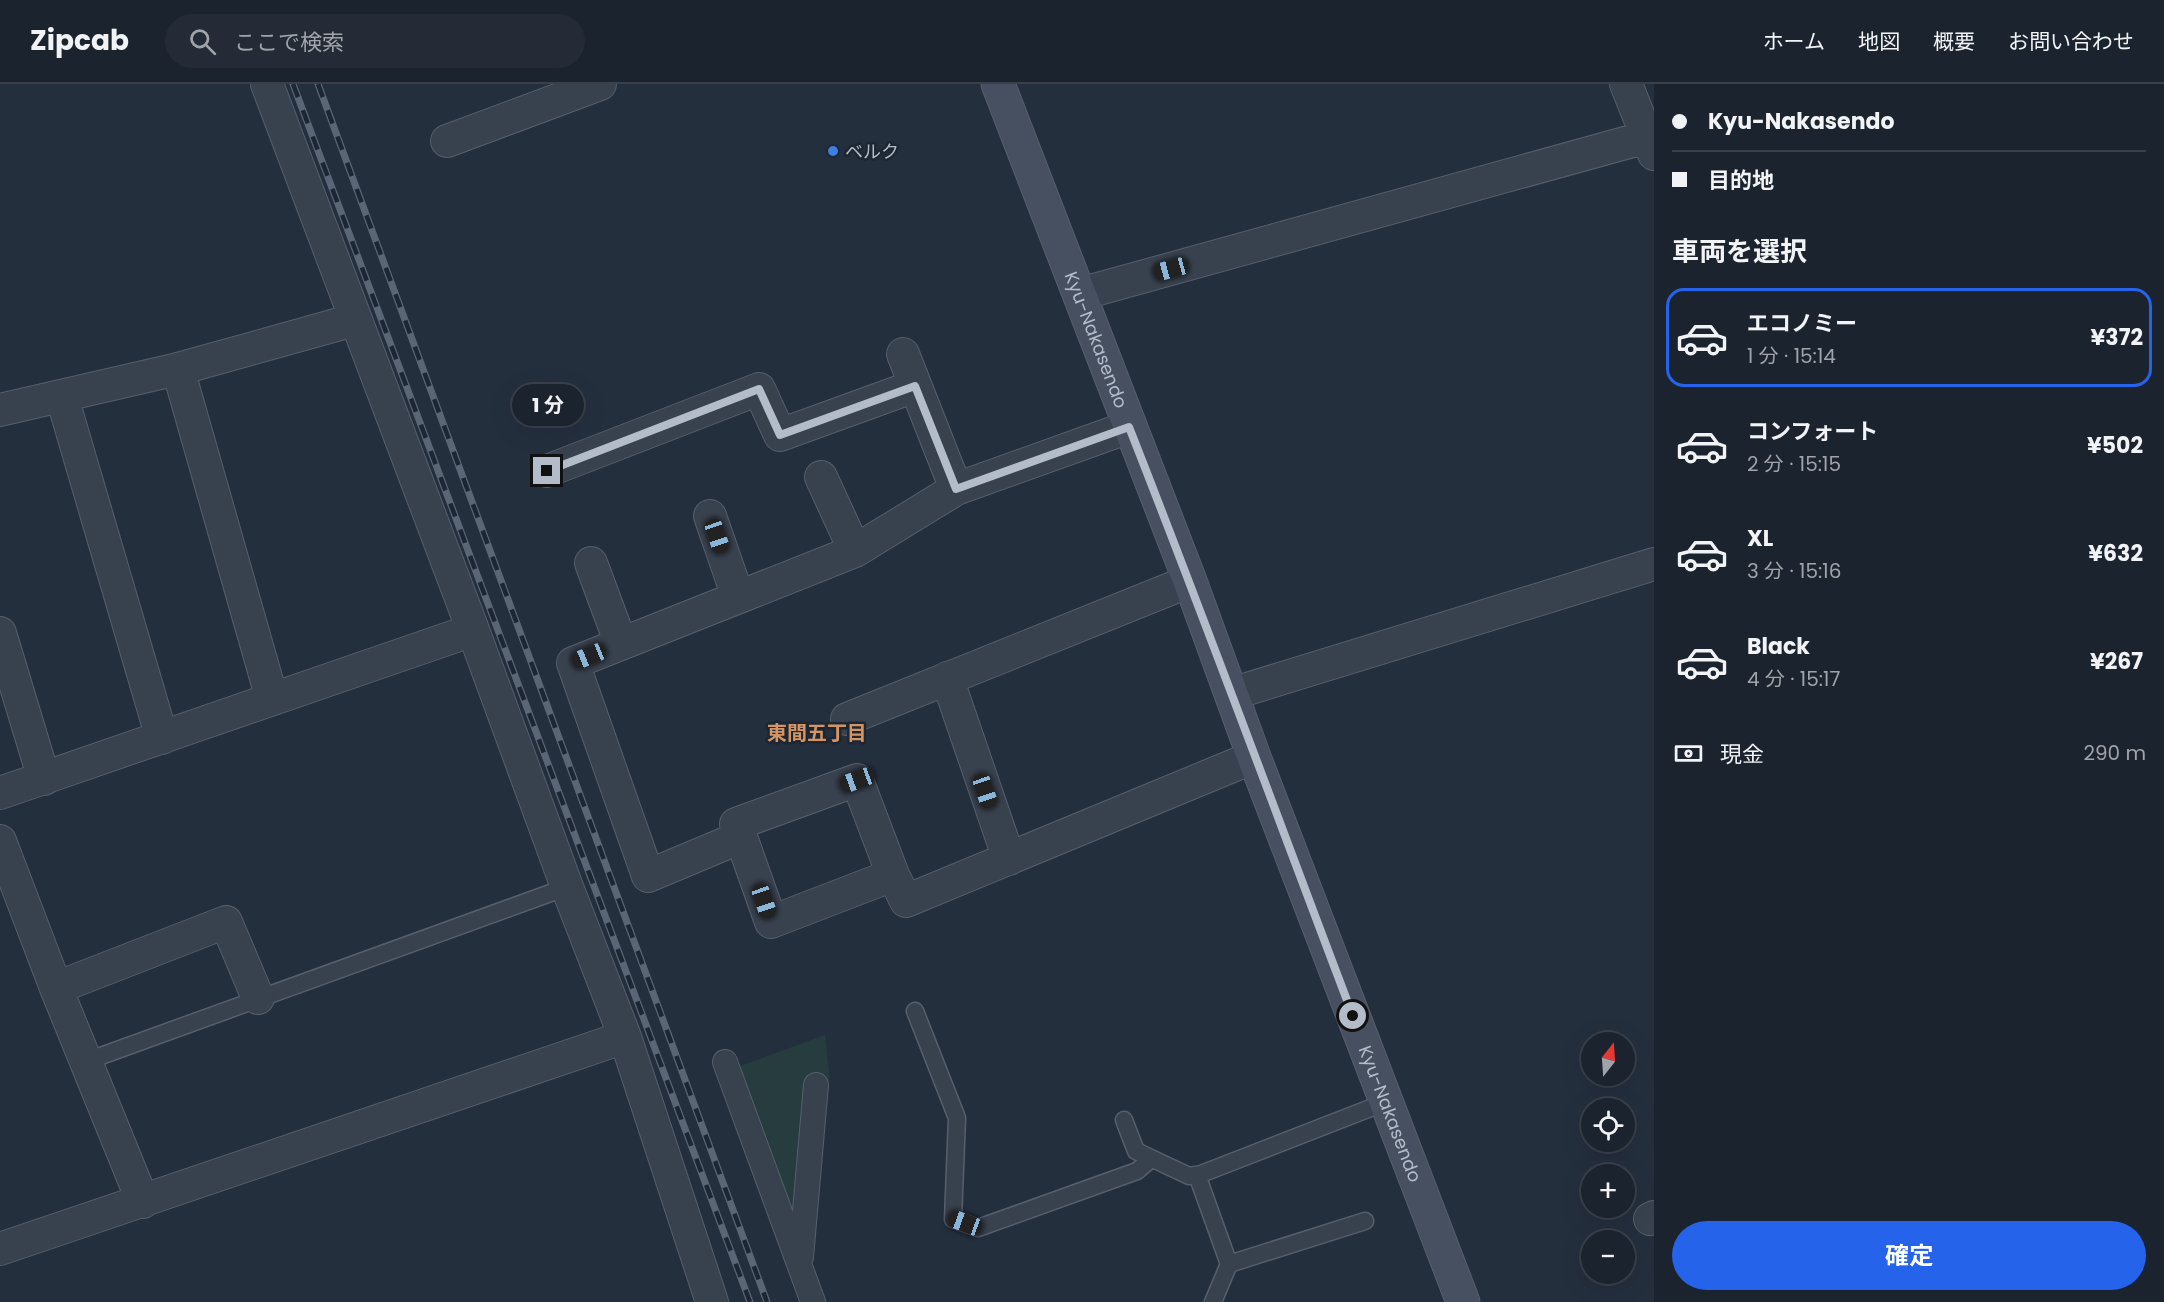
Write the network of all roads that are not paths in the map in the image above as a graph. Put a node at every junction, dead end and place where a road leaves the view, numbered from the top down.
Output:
1 (267, 84) edge
2 (600, 84) edge
3 (998, 84) edge
4 (1626, 84) edge
5 (447, 141) dead end
6 (1652, 142) edge
7 (1080, 294) junction
8 (354, 320) junction
9 (903, 354) dead end
10 (178, 369) junction
11 (915, 386) junction
12 (62, 397) junction
13 (0, 410) edge
14 (1129, 427) junction
15 (547, 471) dead end
16 (821, 477) dead end
17 (956, 489) junction
18 (710, 516) dead end
19 (855, 551) junction
20 (591, 563) dead end
21 (1654, 564) edge
22 (1190, 581) junction
23 (738, 597) junction
24 (472, 630) junction
25 (0, 633) edge
26 (621, 644) junction
27 (947, 678) junction
28 (1231, 694) junction
29 (272, 699) junction
30 (847, 719) dead end
31 (162, 738) junction
32 (1254, 757) junction
33 (44, 779) junction
34 (0, 793) edge
35 (741, 837) junction
36 (0, 841) edge
37 (1009, 859) junction
38 (893, 875) junction
39 (567, 887) junction
40 (56, 988) junction
41 (258, 998) junction
42 (915, 1011) dead end
43 (625, 1037) junction
44 (87, 1061) junction
45 (725, 1062) dead end
46 (816, 1085) dead end
47 (1386, 1102) junction
48 (1124, 1120) dead end
49 (1151, 1159) junction
50 (1197, 1175) junction
51 (143, 1202) junction
52 (1365, 1221) dead end
53 (0, 1250) edge
54 (1228, 1264) junction
55 (801, 1265) junction
56 (712, 1302) edge
57 (813, 1302) edge
58 (1213, 1302) edge
59 (1463, 1302) edge

1 - 8 street
2 - 5 street
3 - 7 main road, Kyu-Nakasendo
4 - 6 street
6 - 7 street
7 - 14 main road, Kyu-Nakasendo
8 - 10 street
8 - 24 street
9 - 11 street
10 - 12 street
10 - 29 street
11 - 15 street
11 - 17 street
12 - 13 street
12 - 31 street
14 - 17 street
14 - 22 main road, Kyu-Nakasendo
16 - 19 street
17 - 19 street
18 - 23 street
19 - 23 street
20 - 26 street
21 - 28 street
22 - 27 street
22 - 28 main road, Kyu-Nakasendo
23 - 26 street
24 - 29 street
24 - 39 street
25 - 33 street
26 - 35 street
27 - 30 street
27 - 37 street
28 - 32 main road, Kyu-Nakasendo
29 - 31 street
31 - 33 street
32 - 37 street
32 - 47 main road, Kyu-Nakasendo
33 - 34 street
35 - 38 street
35 - 38 street
36 - 40 street
37 - 38 street
39 - 41 lane
39 - 43 street
40 - 41 street
40 - 44 street
41 - 44 lane
42 - 49 lane
43 - 51 street
43 - 56 street
44 - 51 street
45 - 55 street
46 - 55 street
47 - 50 lane
47 - 59 main road, Kyu-Nakasendo
48 - 49 lane
49 - 50 lane
50 - 54 lane
51 - 53 street
52 - 54 lane
54 - 58 lane
55 - 57 street

